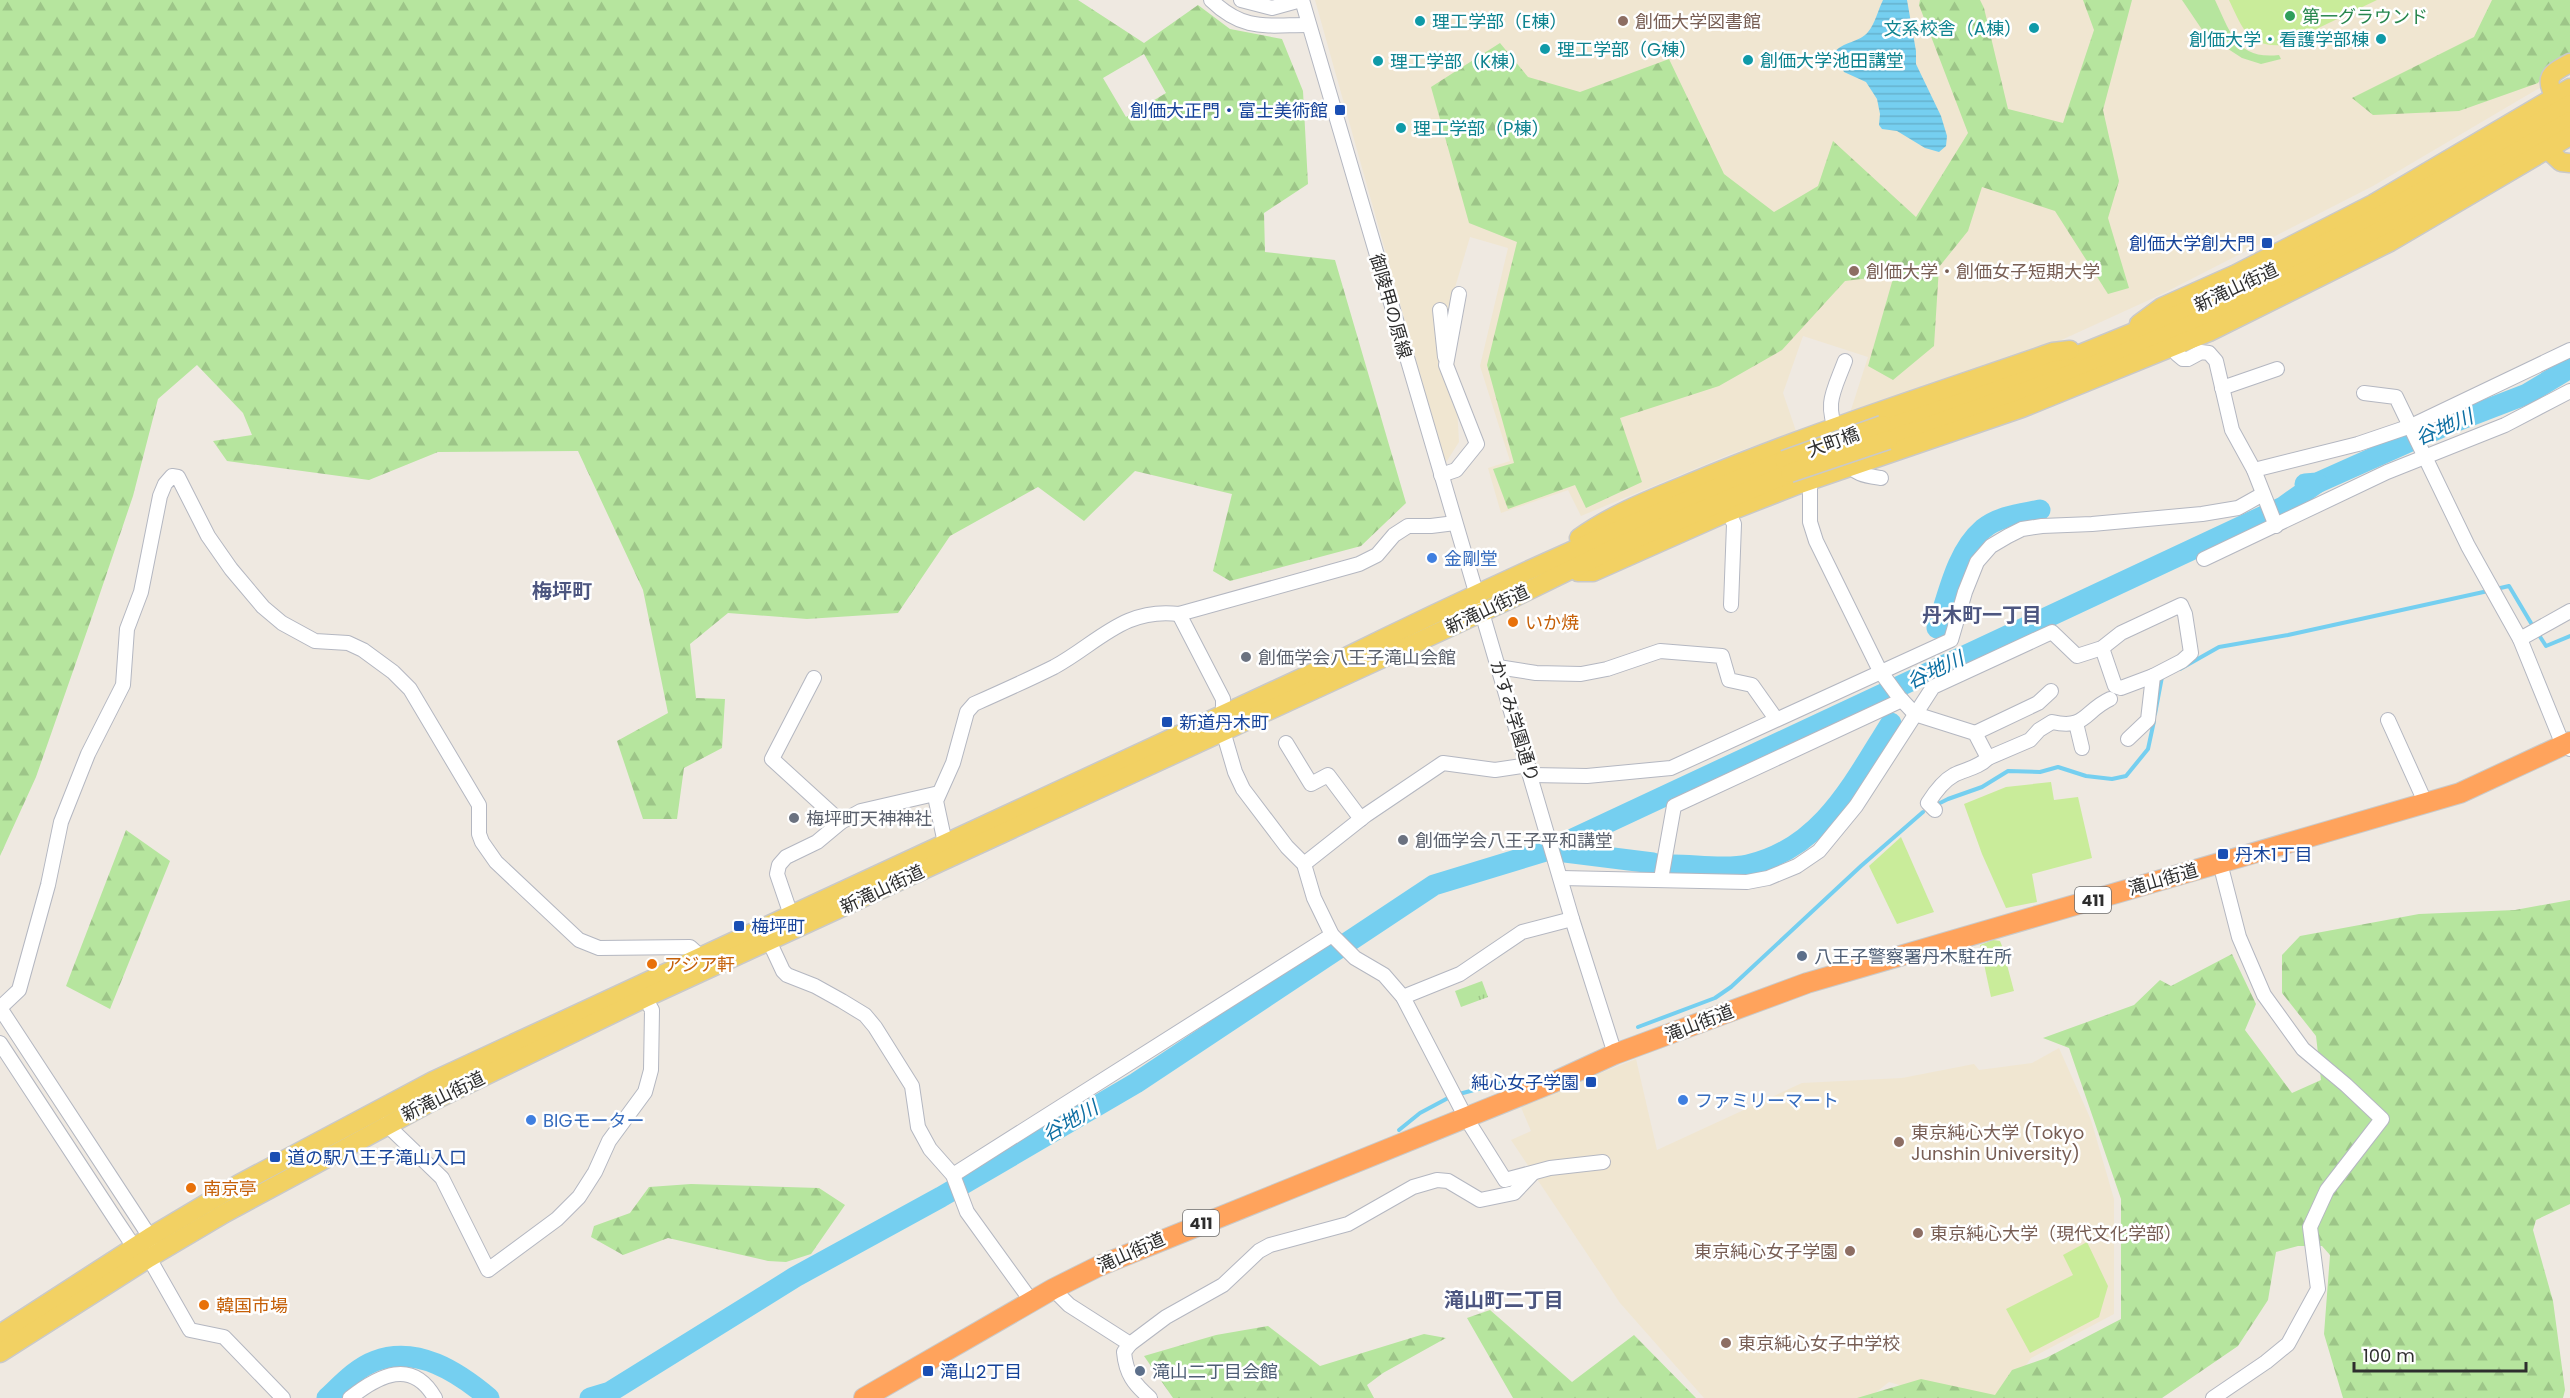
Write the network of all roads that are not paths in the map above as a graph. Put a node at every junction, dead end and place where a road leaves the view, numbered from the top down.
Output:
1 (1211, 0) edge
2 (1241, 0) edge
3 (1301, 0) edge
4 (1308, 25) junction
5 (2570, 63) edge
6 (2565, 96) edge
7 (2570, 121) edge
8 (2570, 136) edge
9 (2547, 149) junction
10 (2570, 163) edge
11 (1459, 294) dead end
12 (1440, 310) dead end
13 (2175, 346) junction
14 (2570, 350) edge
15 (2089, 351) junction
16 (1845, 362) dead end
17 (1446, 365) junction
18 (2277, 369) dead end
19 (2222, 388) junction
20 (2570, 391) edge
21 (2364, 393) dead end
22 (1834, 427) junction
23 (2412, 428) junction
24 (1885, 432) junction
25 (1794, 441) junction
26 (2423, 454) junction
27 (1849, 466) junction
28 (1787, 467) junction
29 (2254, 470) junction
30 (1441, 475) junction
31 (1881, 478) dead end
32 (1810, 480) junction
33 (2264, 497) junction
34 (1728, 512) junction
35 (1455, 522) junction
36 (2275, 524) junction
37 (2204, 559) dead end
38 (1548, 560) junction
39 (1564, 573) junction
40 (1476, 592) junction
41 (1731, 605) dead end
42 (1482, 611) junction
43 (2570, 611) edge
44 (1179, 614) junction
45 (2520, 639) junction
46 (2102, 648) junction
47 (1498, 667) junction
48 (1882, 674) junction
49 (2152, 676) junction
50 (814, 678) dead end
51 (2051, 691) dead end
52 (1901, 699) junction
53 (2110, 699) dead end
54 (1915, 714) junction
55 (1776, 719) junction
56 (2388, 720) dead end
57 (1222, 723) junction
58 (2076, 723) junction
59 (1975, 734) junction
60 (2128, 740) dead end
61 (1286, 743) dead end
62 (2568, 746) edge
63 (2082, 748) dead end
64 (1988, 759) junction
65 (1530, 770) junction
66 (939, 793) junction
67 (2426, 804) junction
68 (1935, 810) dead end
69 (1361, 819) junction
70 (841, 822) junction
71 (945, 843) junction
72 (2220, 863) junction
73 (1304, 864) junction
74 (1560, 875) junction
75 (1661, 879) junction
76 (855, 893) junction
77 (791, 915) junction
78 (1572, 919) junction
79 (1333, 936) junction
80 (769, 941) junction
81 (700, 956) junction
82 (1403, 997) junction
83 (645, 998) junction
84 (0, 1008) edge
85 (0, 1043) edge
86 (1615, 1054) junction
87 (1466, 1118) junction
88 (386, 1124) junction
89 (1603, 1161) dead end
90 (1534, 1172) junction
91 (953, 1178) junction
92 (150, 1236) junction
93 (134, 1247) junction
94 (149, 1258) junction
95 (1053, 1289) junction
96 (1032, 1302) junction
97 (0, 1334) edge
98 (1130, 1344) junction
99 (0, 1353) edge
100 (283, 1398) edge
101 (351, 1398) edge
102 (435, 1398) edge
103 (864, 1398) edge
104 (1150, 1398) edge
105 (2213, 1398) edge

1 - 4 street
2 - 3 street
3 - 4 street, 御陵甲の原線
4 - 30 street, 御陵甲の原線
5 - 6 main road
6 - 15 main road
7 - 24 main road, 新滝山街道
8 - 9 main road
9 - 10 main road
9 - 13 main road
11 - 17 street
12 - 17 street
13 - 19 street
13 - 27 main road
14 - 23 street
15 - 22 main road
15 - 24 main road
16 - 22 street
17 - 30 street
18 - 19 street
19 - 29 street
20 - 26 street
21 - 23 street
22 - 25 main road
22 - 27 street
23 - 26 street
23 - 29 street
24 - 28 main road, 大町橋, bridge
25 - 32 street
25 - 38 main road
26 - 36 street
26 - 45 street
27 - 31 street
27 - 32 main road
28 - 38 main road, 新滝山街道
28 - 39 main road, 新滝山街道
29 - 33 street
30 - 35 street, 御陵甲の原線
32 - 34 main road
32 - 48 street
33 - 36 street
33 - 48 street
34 - 39 main road
34 - 41 street
35 - 40 street, 御陵甲の原線
35 - 44 street
36 - 37 street
38 - 40 main road, 新滝山街道
39 - 42 main road, 新滝山街道
40 - 42 street, 御陵甲の原線
40 - 57 main road, 新滝山街道
42 - 47 street, かすみ学園通り
42 - 57 main road, 新滝山街道
43 - 45 street
44 - 57 street
44 - 66 street
45 - 62 street
46 - 49 street
46 - 49 street
46 - 54 street
47 - 55 street
47 - 65 street, かすみ学園通り
48 - 52 street
48 - 55 street
49 - 60 street
50 - 70 street
51 - 59 street
52 - 54 street
52 - 75 street
53 - 58 street
54 - 59 street
54 - 75 street
55 - 65 street
56 - 67 street
57 - 71 main road, 新滝山街道
57 - 73 street
57 - 76 main road, 新滝山街道
58 - 63 street
58 - 64 street
59 - 64 street
61 - 69 street
62 - 67 highway, 滝山街道 / 411
64 - 68 street
65 - 69 street
65 - 74 street, かすみ学園通り
66 - 70 street
66 - 71 street
67 - 72 highway, 滝山街道 / 411
69 - 73 street
70 - 77 street
71 - 76 main road, 新滝山街道
72 - 86 highway, 滝山街道 / 411
72 - 105 street
73 - 79 street
74 - 75 street
74 - 78 street
76 - 77 main road, 新滝山街道
76 - 80 main road, 新滝山街道
77 - 81 main road, 新滝山街道
78 - 82 street
78 - 86 street
79 - 82 street
79 - 91 street
80 - 83 main road, 新滝山街道
80 - 91 street
81 - 84 street
81 - 92 main road, 新滝山街道
82 - 87 street
83 - 88 main road, 新滝山街道
83 - 88 street
84 - 92 street
85 - 93 street
86 - 87 highway, 滝山街道 / 411
87 - 90 street
87 - 95 highway, 滝山街道 / 411
88 - 94 main road, 新滝山街道
89 - 90 street
90 - 98 street
91 - 96 street
92 - 93 main road, 新滝山街道
92 - 94 street
93 - 94 street
93 - 97 main road, 新滝山街道
94 - 99 main road, 新滝山街道
94 - 100 street
95 - 96 highway, 滝山街道 / 411
95 - 98 street
96 - 103 highway, 滝山街道 / 411
98 - 104 street
101 - 102 street

